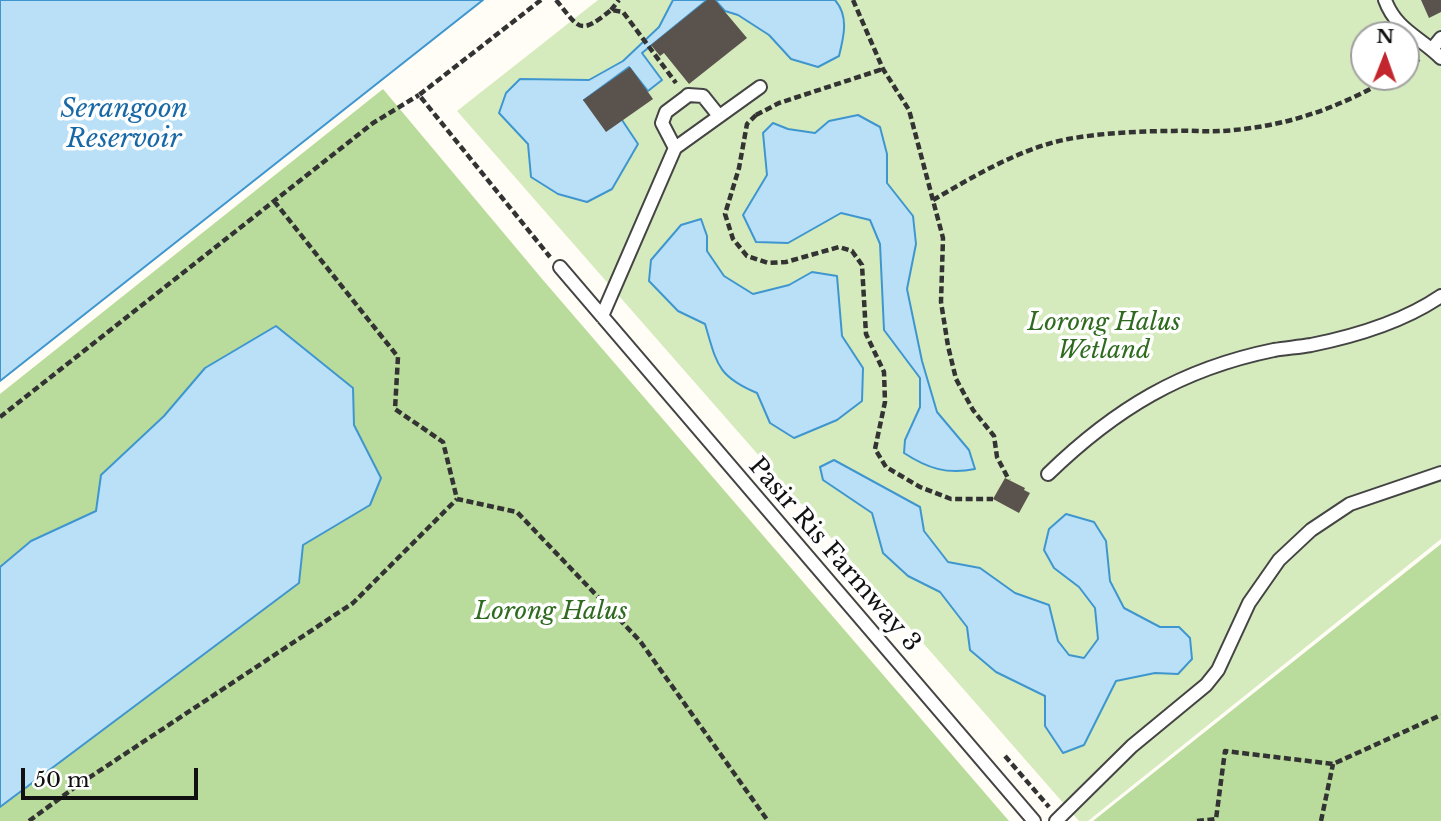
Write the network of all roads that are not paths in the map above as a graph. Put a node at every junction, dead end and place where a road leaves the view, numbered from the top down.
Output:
1 (1385, 0) edge
2 (1441, 38) edge
3 (1436, 54) edge
4 (760, 87) dead end
5 (719, 116) junction
6 (675, 148) junction
7 (560, 267) road end
8 (1441, 296) edge
9 (602, 316) junction
10 (1441, 473) edge
11 (1048, 474) dead end
12 (1057, 820) edge
13 (1034, 821) edge

1 - 3 lane
2 - 3 lane
4 - 5 lane
5 - 6 lane
5 - 6 lane
6 - 9 lane
7 - 9 lane, Pasir Ris Farmway 3
8 - 11 lane
9 - 13 lane, Pasir Ris Farmway 3
10 - 12 lane

